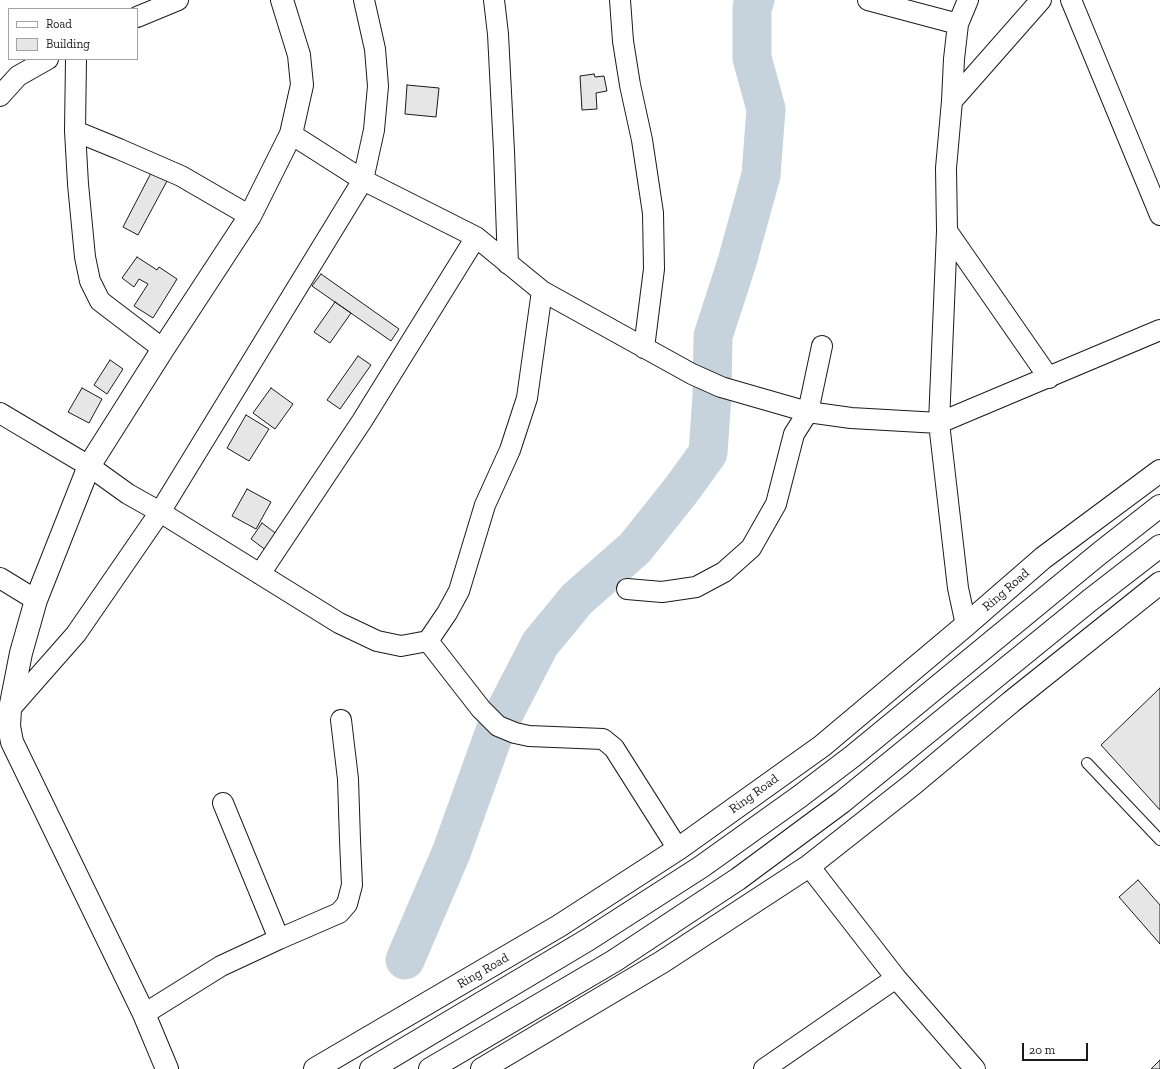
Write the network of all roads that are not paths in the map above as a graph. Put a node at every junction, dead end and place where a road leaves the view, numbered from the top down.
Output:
1 (178, 0) edge
2 (282, 0) edge
3 (364, 0) edge
4 (494, 0) edge
5 (620, 0) edge
6 (868, 0) edge
7 (968, 0) edge
8 (1041, 0) edge
9 (1071, 0) edge
10 (138, 17) edge
11 (958, 24) junction
12 (46, 60) edge
13 (76, 60) edge
14 (0, 96) edge
15 (952, 101) junction
16 (75, 131) junction
17 (291, 134) junction
18 (363, 180) junction
19 (1160, 215) edge
20 (250, 216) junction
21 (947, 231) junction
22 (476, 237) junction
23 (508, 264) junction
24 (542, 291) junction
25 (1160, 330) edge
26 (822, 346) dead end
27 (644, 348) junction
28 (163, 349) junction
29 (1049, 378) junction
30 (808, 412) junction
31 (0, 413) edge
32 (939, 423) junction
33 (89, 466) junction
34 (1160, 471) edge
35 (1160, 506) edge
36 (160, 512) junction
37 (1160, 546) edge
38 (260, 574) junction
39 (0, 578) edge
40 (1160, 583) edge
41 (627, 589) dead end
42 (36, 600) junction
43 (966, 625) junction
44 (428, 641) junction
45 (10, 709) junction
46 (341, 720) dead end
47 (1087, 763) dead end
48 (223, 803) dead end
49 (1160, 840) edge
50 (678, 849) junction
51 (809, 866) junction
52 (279, 939) junction
53 (896, 978) junction
54 (144, 1014) junction
55 (167, 1069) edge
56 (315, 1069) edge
57 (371, 1069) edge
58 (430, 1069) edge
59 (482, 1069) edge
60 (764, 1069) edge
61 (976, 1069) edge

1 - 10 street
2 - 17 main road
3 - 18 street
4 - 23 street
5 - 27 street
6 - 11 street
7 - 11 street
8 - 15 street
9 - 19 street
11 - 15 street
12 - 14 street
13 - 16 street
15 - 21 street
16 - 20 street
16 - 28 street
17 - 18 street
17 - 20 main road
18 - 22 street
18 - 36 street
20 - 28 main road
21 - 29 street
21 - 32 street
22 - 23 street
22 - 38 street
23 - 24 street
24 - 27 street
24 - 44 street
25 - 29 street
26 - 30 street
27 - 30 street
28 - 33 main road
29 - 32 street
30 - 32 street
30 - 41 street
31 - 33 street
32 - 43 street
33 - 36 street
33 - 42 main road
34 - 43 main road, Ring Road
35 - 57 main road, Ring Road
36 - 38 street
36 - 45 street
37 - 58 main road
38 - 44 street
39 - 42 street
40 - 51 main road
42 - 45 main road
43 - 50 main road, Ring Road
44 - 50 street
45 - 54 main road
46 - 52 street
47 - 49 lane
48 - 52 street
50 - 56 main road, Ring Road
51 - 53 street
51 - 59 main road
52 - 54 street
53 - 60 street
53 - 61 street
54 - 55 main road

